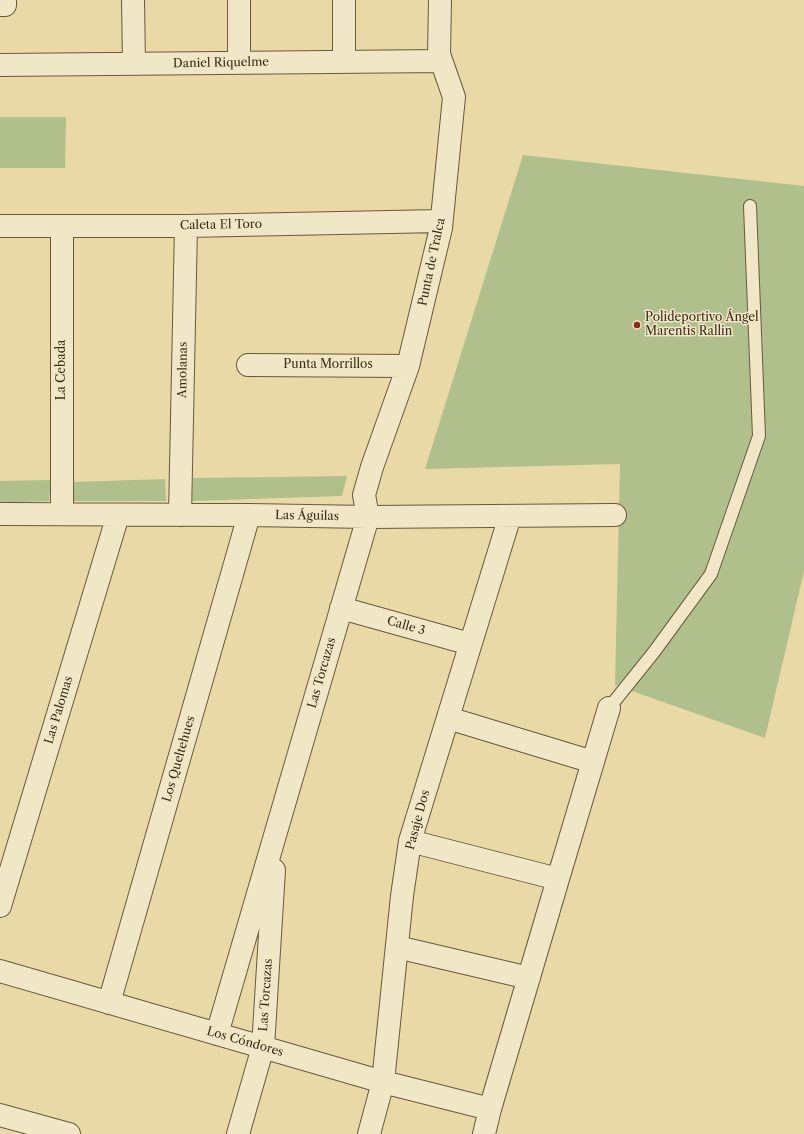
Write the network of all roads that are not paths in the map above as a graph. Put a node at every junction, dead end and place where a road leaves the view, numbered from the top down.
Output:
1 (5, 0) edge
2 (133, 0) edge
3 (238, 0) edge
4 (344, 0) edge
5 (440, 0) edge
6 (0, 5) edge
7 (441, 61) junction
8 (344, 62) junction
9 (239, 63) junction
10 (134, 64) junction
11 (0, 65) edge
12 (750, 206) dead end
13 (441, 221) junction
14 (0, 226) edge
15 (62, 226) junction
16 (186, 226) junction
17 (248, 365) dead end
18 (408, 366) junction
19 (0, 514) edge
20 (62, 514) junction
21 (118, 515) junction
22 (180, 515) junction
23 (250, 515) junction
24 (615, 515) dead end
25 (510, 516) junction
26 (368, 518) junction
27 (341, 608) junction
28 (470, 644) junction
29 (609, 708) joint
30 (448, 718) junction
31 (593, 762) junction
32 (277, 828) junction
33 (410, 840) junction
34 (558, 879) junction
35 (0, 906) edge
36 (397, 946) junction
37 (0, 972) edge
38 (529, 978) junction
39 (110, 1003) junction
40 (217, 1034) junction
41 (263, 1047) junction
42 (383, 1082) junction
43 (490, 1109) junction
44 (0, 1115) edge
45 (68, 1134) edge
46 (238, 1134) edge
47 (368, 1134) edge
48 (484, 1134) edge

1 - 6 street
2 - 10 street
3 - 9 street
4 - 8 street
5 - 7 street, Punta de Tralca
7 - 8 street, Daniel Riquelme
7 - 13 street, Punta de Tralca
8 - 9 street, Daniel Riquelme
9 - 10 street, Daniel Riquelme
10 - 11 street, Daniel Riquelme
12 - 29 lane
13 - 16 street, Caleta El Toro
13 - 18 street, Punta de Tralca
14 - 15 street, Caleta El Toro
15 - 16 street, Caleta El Toro
15 - 20 street, La Cebada
16 - 22 street, Amolanas
17 - 18 street, Punta Morrillos
18 - 26 street, Punta de Tralca
19 - 20 street, Las Águilas
20 - 21 street, Las Águilas
21 - 22 street, Las Águilas
21 - 35 street, Las Palomas
22 - 23 street, Las Águilas
23 - 26 street, Las Águilas
23 - 39 street, Los Queltehues
24 - 25 street, Las Águilas
25 - 26 street, Las Águilas
25 - 28 street, Pasaje Dos
26 - 27 street, Las Torcazas
27 - 28 street, Calle 3
27 - 32 street, Las Torcazas
28 - 30 street, Pasaje Dos
29 - 31 street
30 - 31 street
30 - 33 street, Pasaje Dos
31 - 34 street
32 - 40 street, Las Torcazas
32 - 41 street, Las Torcazas
33 - 34 street
33 - 36 street, Pasaje Dos
34 - 38 street
36 - 38 street
36 - 42 street, Pasaje Dos
37 - 39 street, Los Cóndores
38 - 43 street
39 - 40 street, Los Cóndores
40 - 41 street, Los Cóndores
41 - 42 street, Los Cóndores
41 - 46 street, Las Torcazas
42 - 43 street, Los Cóndores
42 - 47 street, Pasaje Dos
43 - 48 street
44 - 45 street

